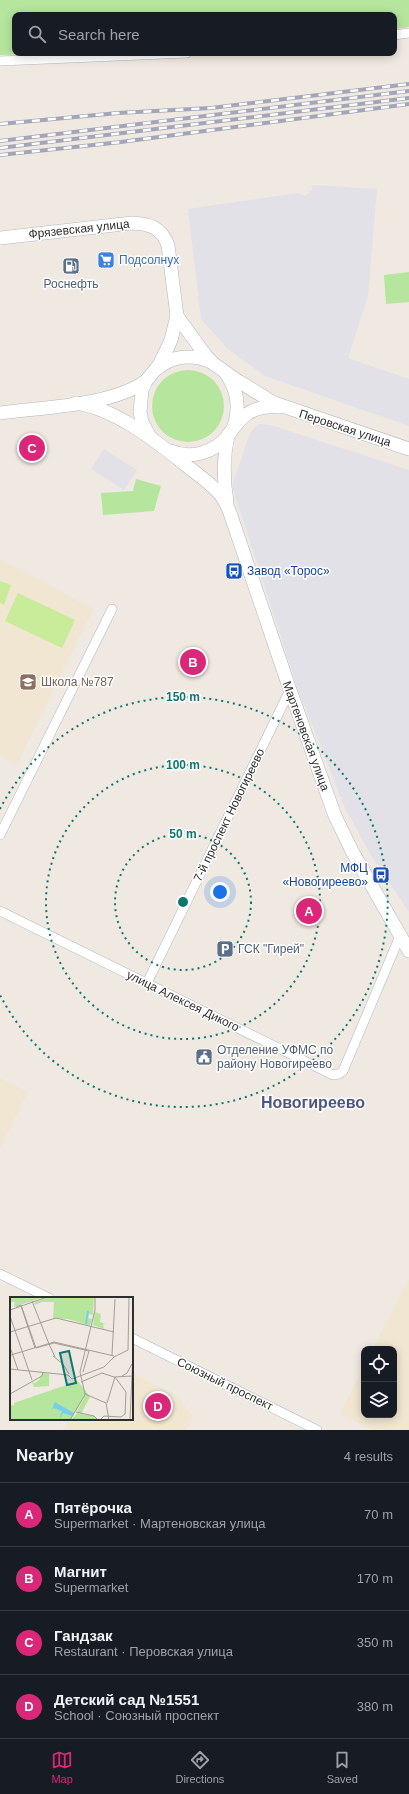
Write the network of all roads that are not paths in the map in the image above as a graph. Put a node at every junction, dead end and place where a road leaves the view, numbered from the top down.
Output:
1 (409, 33) edge
2 (397, 35) edge
3 (117, 56) edge
4 (0, 61) edge
5 (0, 238) edge
6 (177, 316) junction
7 (219, 367) junction
8 (149, 377) junction
9 (76, 403) junction
10 (281, 407) junction
11 (0, 413) edge
12 (231, 430) junction
13 (158, 444) junction
14 (409, 448) edge
15 (229, 510) junction
16 (112, 609) dead end
17 (290, 690) junction
18 (0, 835) edge
19 (0, 911) edge
20 (400, 936) junction
21 (409, 951) edge
22 (146, 983) junction
23 (0, 1274) edge
24 (47, 1297) edge
25 (133, 1338) edge
26 (317, 1430) edge

1 - 2 street
3 - 4 street
5 - 6 main road, Фрязевская улица
6 - 7 main road
6 - 8 main road
7 - 8 main road
7 - 10 main road
7 - 12 main road
8 - 9 main road
8 - 13 main road
9 - 11 main road
9 - 13 main road
10 - 12 main road
10 - 14 main road, Перовская улица
12 - 13 main road
12 - 15 main road
13 - 15 main road
15 - 17 main road, Мартеновская улица
16 - 18 street
17 - 20 main road, Мартеновская улица
17 - 22 street, 7-й проспект Новогиреево
19 - 22 street, улица Алексея Дикого
20 - 21 main road, Мартеновская улица
20 - 22 street, улица Алексея Дикого
23 - 24 street
25 - 26 street, Союзный проспект

